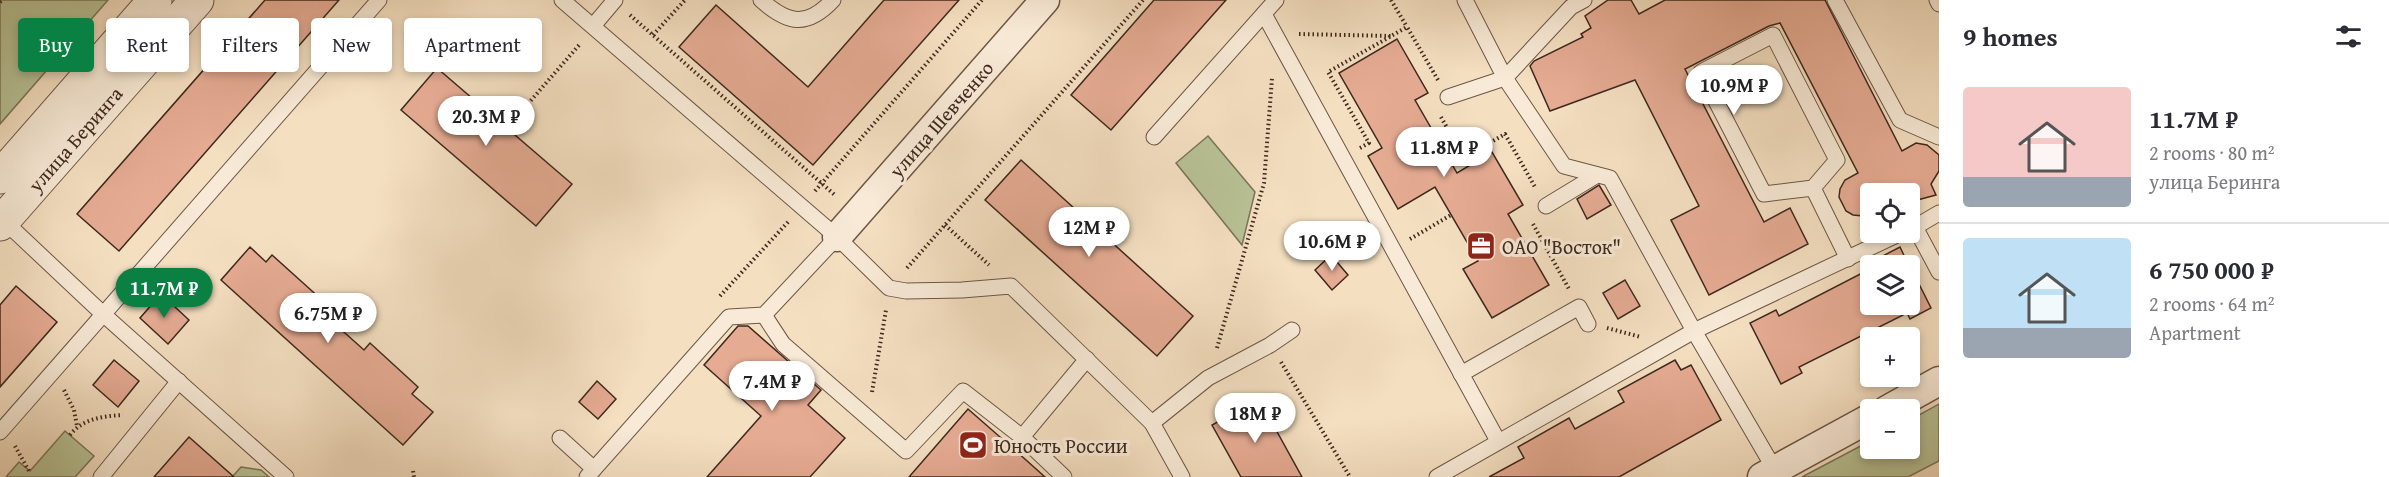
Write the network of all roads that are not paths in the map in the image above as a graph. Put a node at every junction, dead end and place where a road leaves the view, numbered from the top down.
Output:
1 (155, 0) edge
2 (197, 0) edge
3 (379, 0) edge
4 (562, 0) edge
5 (615, 0) edge
6 (761, 0) edge
7 (833, 0) edge
8 (1045, 0) edge
9 (1276, 0) edge
10 (1465, 0) edge
11 (1584, 0) edge
12 (1937, 0) edge
13 (1837, 1) edge
14 (1939, 4) edge
15 (1264, 14) junction
16 (593, 26) junction
17 (1505, 78) junction
18 (1448, 97) road end
19 (1154, 137) dead end
20 (1939, 137) edge
21 (1597, 175) junction
22 (0, 177) edge
23 (1813, 188) junction
24 (1546, 206) road end
25 (1939, 213) edge
26 (1, 221) edge
27 (1920, 224) edge
28 (837, 237) junction
29 (1882, 243) edge
30 (1918, 243) edge
31 (1848, 259) junction
32 (1939, 273) edge
33 (103, 314) junction
34 (764, 315) junction
35 (1588, 324) road end
36 (1292, 330) dead end
37 (1694, 331) junction
38 (1087, 359) junction
39 (1461, 374) junction
40 (179, 381) junction
41 (1939, 381) edge
42 (1907, 399) edge
43 (1152, 423) junction
44 (1860, 424) edge
45 (0, 432) edge
46 (1022, 437) junction
47 (560, 438) dead end
48 (1498, 441) junction
49 (590, 473) edge
50 (1769, 474) edge
51 (100, 477) edge
52 (286, 477) edge
53 (1064, 477) edge
54 (1182, 477) edge
55 (1437, 477) edge

1 - 22 street, улица Беринга
2 - 26 street, улица Беринга
3 - 33 lane
4 - 16 lane
5 - 16 lane
6 - 7 lane
8 - 28 street, улица Шевченко
9 - 15 lane
10 - 17 lane
11 - 17 lane
12 - 14 lane
13 - 20 lane
15 - 19 lane
15 - 39 lane
16 - 28 lane
17 - 18 lane
17 - 21 lane
21 - 24 lane
21 - 37 lane
23 - 23 lane
23 - 31 lane
25 - 27 lane
26 - 33 lane
28 - 34 lane
28 - 38 lane
29 - 31 lane
30 - 32 lane
31 - 37 lane
33 - 40 lane
33 - 45 lane
34 - 46 lane
34 - 49 lane
35 - 39 lane
36 - 43 lane
37 - 48 lane
37 - 50 lane
38 - 43 lane
38 - 46 lane
39 - 48 lane
40 - 51 lane
40 - 52 lane
41 - 42 street
43 - 54 lane
44 - 50 street
46 - 53 lane
47 - 49 lane
48 - 55 lane

